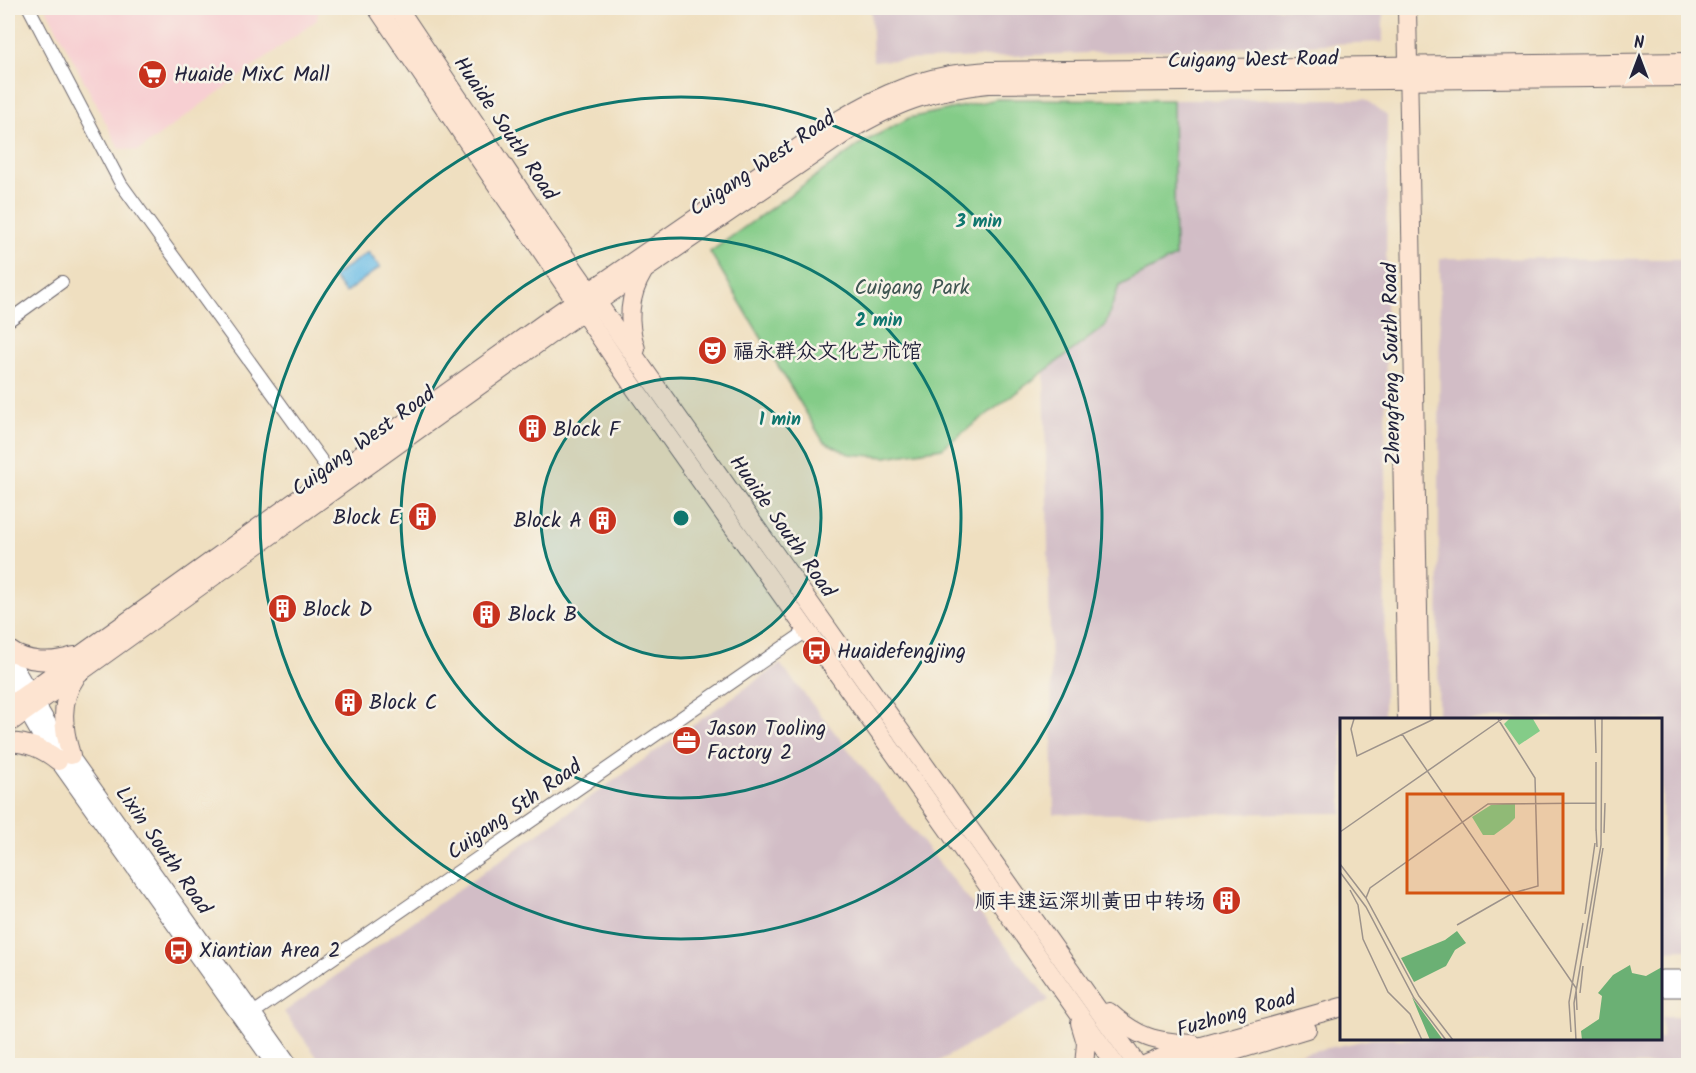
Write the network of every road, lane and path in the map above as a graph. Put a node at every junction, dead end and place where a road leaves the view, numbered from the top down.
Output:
1 (29, 8) edge
2 (377, 8) edge
3 (398, 8) edge
4 (1395, 8) edge
5 (1407, 8) edge
6 (1689, 63) edge
7 (1402, 73) junction
8 (1689, 77) edge
9 (645, 269) junction
10 (62, 282) dead end
11 (586, 302) junction
12 (8, 321) edge
13 (643, 368) junction
14 (332, 475) junction
15 (808, 630) junction
16 (8, 649) edge
17 (82, 653) junction
18 (8, 654) edge
19 (80, 672) junction
20 (8, 679) edge
21 (24, 702) edge
22 (1407, 718) edge
23 (1420, 718) edge
24 (8, 724) edge
25 (8, 742) edge
26 (65, 758) junction
27 (1663, 978) edge
28 (1689, 978) edge
29 (1689, 989) edge
30 (1663, 990) edge
31 (1087, 992) junction
32 (1068, 997) junction
33 (1340, 1008) edge
34 (248, 1016) junction
35 (1340, 1020) edge
36 (1210, 1055) edge
37 (275, 1065) edge
38 (291, 1065) edge
39 (1084, 1065) edge
40 (1116, 1065) edge
41 (1140, 1065) edge
42 (1185, 1065) edge

1 - 14 street
2 - 11 main road, Huaide South Road
3 - 11 main road, Huaide South Road
4 - 7 main road, Zhengfeng South Road
5 - 7 main road, Zhengfeng South Road
6 - 7 main road, Cuigang West Road
7 - 8 main road, Cuigang West Road
7 - 9 main road, Cuigang West Road
7 - 11 main road, Cuigang West Road
7 - 22 main road, Zhengfeng South Road
7 - 23 main road, Zhengfeng South Road
9 - 11 main road, Cuigang West Road
9 - 13 main road
10 - 12 street
11 - 13 main road, Huaide South Road
11 - 14 main road, Cuigang West Road
11 - 15 main road, Huaide South Road
11 - 19 main road, Cuigang West Road
13 - 31 main road, Huaide South Road
14 - 17 main road, Cuigang West Road
15 - 32 main road, Huaide South Road
15 - 34 street, Cuigang 5th Road
16 - 17 main road
17 - 21 main road, Cuigang West Road
18 - 21 street, Lixin South Road
19 - 21 main road, Cuigang West Road
19 - 26 main road
20 - 21 street, Lixin South Road
21 - 24 main road, Cuigang West Road
21 - 26 street, Lixin South Road
25 - 26 main road
26 - 34 street, Lixin South Road
27 - 28 street
29 - 30 street
31 - 36 main road
31 - 41 main road, Huaide South Road
32 - 39 main road
32 - 40 main road, Huaide South Road
33 - 36 main road, Fuzhong Road
34 - 37 street, Lixin South Road
34 - 38 street, Lixin South Road
35 - 36 main road, Fuzhong Road
36 - 41 main road, Fuzhong Road
36 - 42 main road, Fuzhong Road

